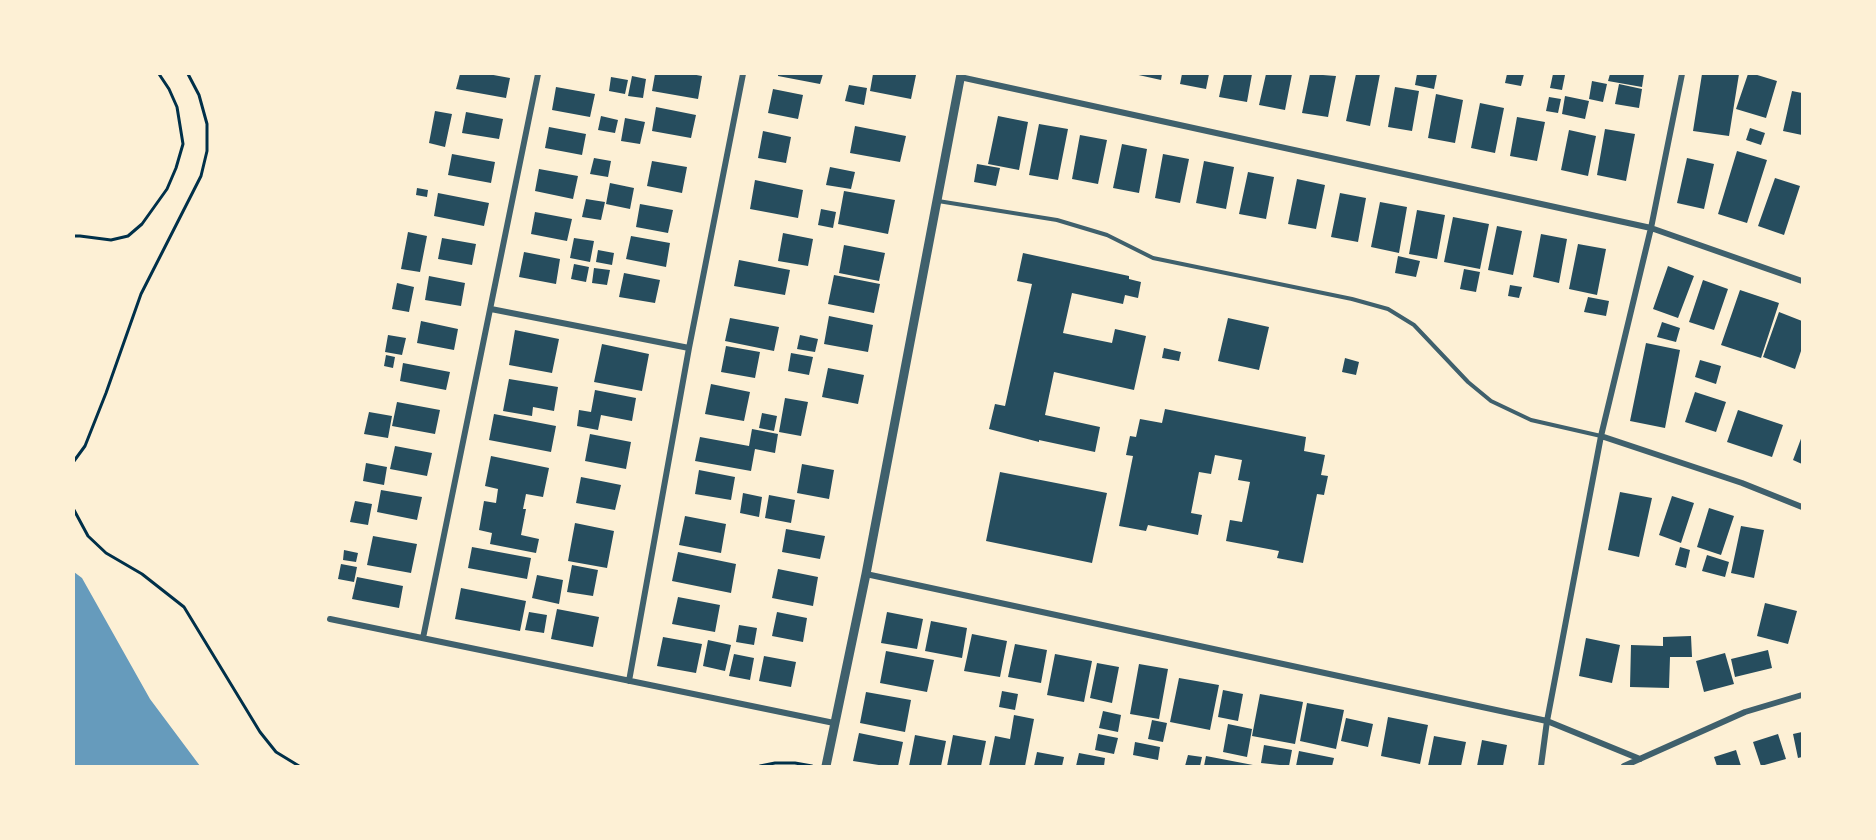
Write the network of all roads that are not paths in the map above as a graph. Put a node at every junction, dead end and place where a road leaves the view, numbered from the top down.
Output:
1 (538, 74) edge
2 (743, 74) edge
3 (1682, 74) edge
4 (961, 75) edge
5 (937, 201) junction
6 (1651, 228) junction
7 (1803, 281) edge
8 (491, 309) junction
9 (688, 348) junction
10 (1601, 436) junction
11 (1803, 507) edge
12 (866, 574) junction
13 (330, 619) dead end
14 (423, 638) junction
15 (629, 681) junction
16 (1803, 695) edge
17 (1547, 721) junction
18 (834, 723) junction
19 (1640, 759) junction
20 (826, 766) edge
21 (1541, 766) edge
22 (1624, 766) edge

1 - 8 street
2 - 9 street
3 - 6 street
4 - 5 street
4 - 6 street
5 - 10 lane
5 - 12 street
6 - 7 street
6 - 10 street
8 - 9 street
8 - 14 street
9 - 15 street
10 - 11 street
10 - 17 street
12 - 17 street
12 - 18 street
13 - 14 street
14 - 15 street
15 - 18 street
16 - 19 street
17 - 19 street
17 - 21 street
18 - 20 street
19 - 22 street

